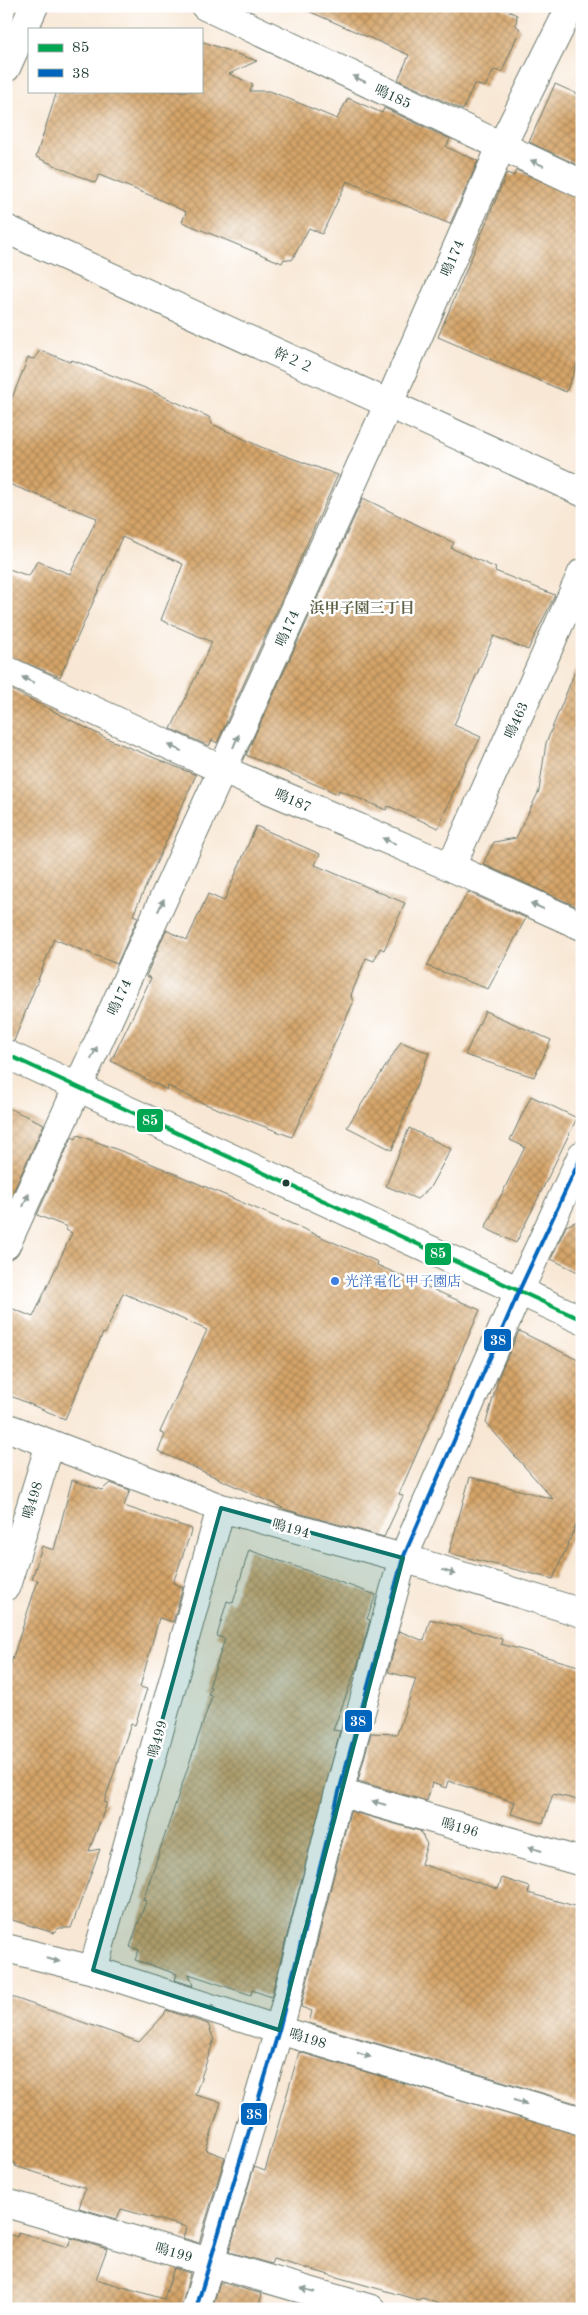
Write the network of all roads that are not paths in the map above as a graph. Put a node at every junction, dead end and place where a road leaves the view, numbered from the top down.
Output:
1 (34, 6) edge
2 (205, 6) edge
3 (568, 12) dead end
4 (6, 68) edge
5 (501, 147) junction
6 (582, 184) edge
7 (6, 229) edge
8 (389, 403) junction
9 (582, 492) edge
10 (582, 573) edge
11 (6, 670) edge
12 (223, 770) junction
13 (451, 867) junction
14 (582, 926) edge
15 (6, 1054) edge
16 (78, 1087) junction
17 (582, 1155) edge
18 (6, 1245) edge
19 (519, 1291) junction
20 (582, 1320) edge
21 (6, 1427) edge
22 (50, 1444) junction
23 (221, 1508) junction
24 (403, 1558) junction
25 (6, 1586) edge
26 (582, 1613) edge
27 (339, 1792) junction
28 (582, 1862) edge
29 (6, 1948) edge
30 (93, 1970) junction
31 (279, 2030) junction
32 (582, 2121) edge
33 (6, 2203) edge
34 (209, 2261) junction
35 (196, 2309) edge
36 (371, 2309) edge

1 - 4 street
5 -> 2 street, 鳴185
3 - 5 street, 鳴174
6 -> 5 street, 鳴185
5 - 8 street, 鳴174
7 - 8 street, 幹２２
8 - 9 street, 幹２２
12 -> 8 street, 鳴174
10 - 13 street, 鳴463
12 -> 11 street, 鳴187
13 -> 12 street, 鳴187
16 -> 12 street, 鳴174
14 -> 13 street, 鳴187
15 - 16 street
18 -> 16 street, 鳴174
16 - 19 street
17 - 19 street
19 - 20 street
19 - 24 street
21 - 22 street, 鳴194
22 - 23 street, 鳴194
22 - 25 street, 鳴498
23 - 24 street, 鳴194
23 - 30 street, 鳴499
24 -> 26 street, 鳴194
24 - 27 street
28 -> 27 street, 鳴196
27 - 31 street
29 -> 30 street, 鳴198
30 -> 31 street, 鳴198
31 -> 32 street, 鳴198
31 - 34 street
33 - 34 street, 鳴199
34 - 35 street
36 -> 34 street, 鳴199

